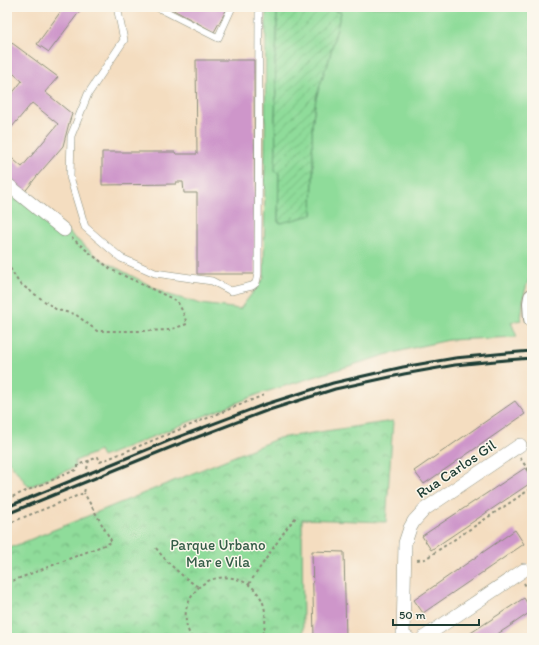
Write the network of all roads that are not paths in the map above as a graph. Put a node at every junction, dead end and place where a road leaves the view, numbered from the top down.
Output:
1 (117, 7) edge
2 (157, 7) edge
3 (232, 7) edge
4 (259, 7) edge
5 (7, 184) edge
6 (64, 230) road end
7 (532, 297) edge
8 (532, 319) edge
9 (516, 447) road end
10 (524, 570) dead end
11 (405, 637) edge
12 (423, 638) edge

1 - 4 lane
2 - 3 lane
5 - 6 street
7 - 8 street
9 - 11 street, Rua Carlos Gil
10 - 12 street

